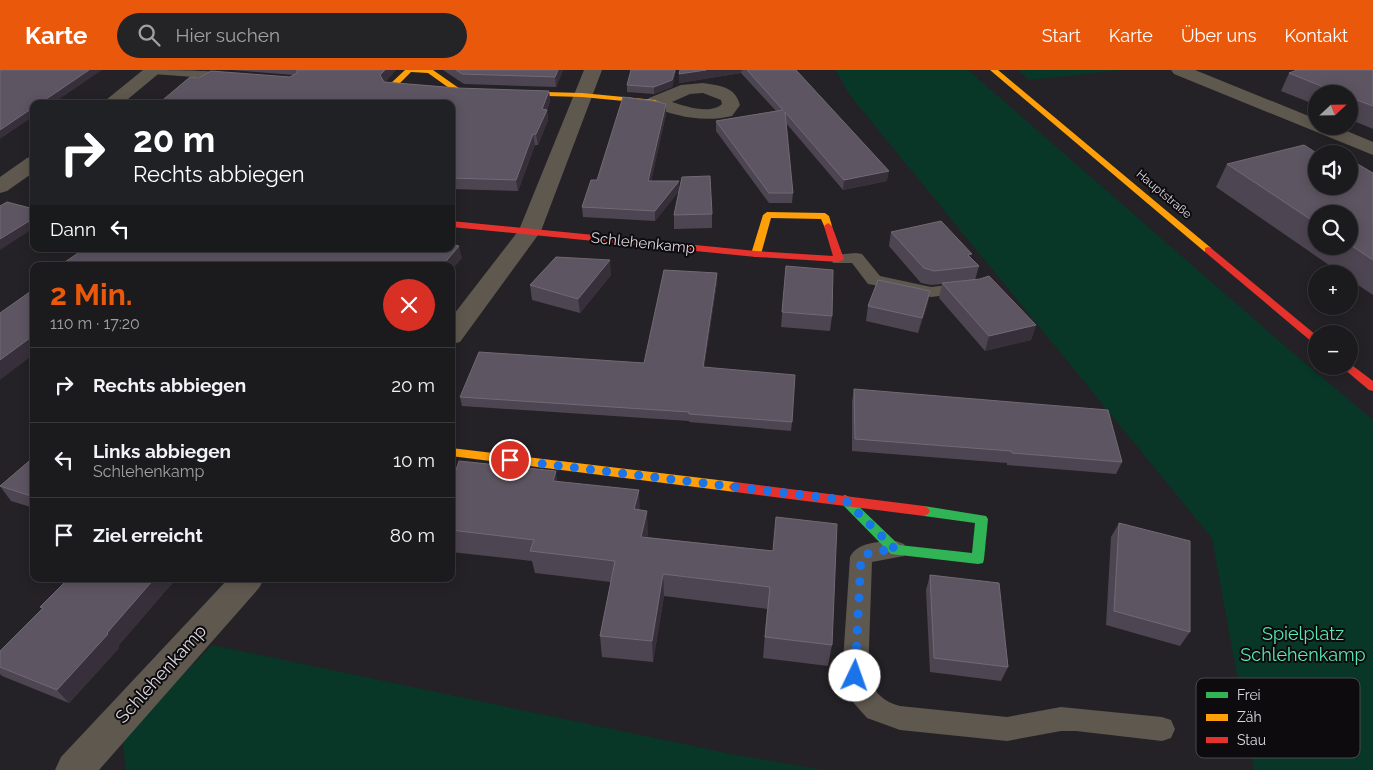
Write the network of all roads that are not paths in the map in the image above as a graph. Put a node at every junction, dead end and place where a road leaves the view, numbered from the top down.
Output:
1 (153, 70) edge
2 (593, 70) edge
3 (994, 70) edge
4 (1180, 70) edge
5 (250, 77) edge
6 (464, 91) joint
7 (497, 92) edge
8 (582, 95) junction
9 (115, 100) edge
10 (655, 102) edge
11 (1308, 122) edge
12 (1339, 135) edge
13 (1373, 149) edge
14 (30, 165) edge
15 (3, 182) edge
16 (30, 183) edge
17 (455, 224) edge
18 (530, 231) junction
19 (756, 254) junction
20 (839, 259) junction
21 (976, 287) edge
22 (455, 331) edge
23 (1308, 333) edge
24 (1358, 374) edge
25 (1373, 387) edge
26 (455, 452) edge
27 (845, 500) junction
28 (896, 550) junction
29 (245, 582) edge
30 (1162, 729) dead end
31 (74, 770) edge

1 - 5 lane
1 - 9 street
2 - 8 street
3 - 23 street, Hauptstraße
4 - 11 street
6 - 6 street
7 - 8 street
8 - 10 street
8 - 18 street
12 - 13 street
14 - 15 street
15 - 16 street
17 - 18 street, Schlehenkamp
18 - 19 street, Schlehenkamp
18 - 22 street
19 - 20 street, Schlehenkamp
19 - 20 street
20 - 21 lane
24 - 25 street
26 - 27 street
27 - 28 street
27 - 28 street
28 - 30 lane
29 - 31 street, Schlehenkamp

